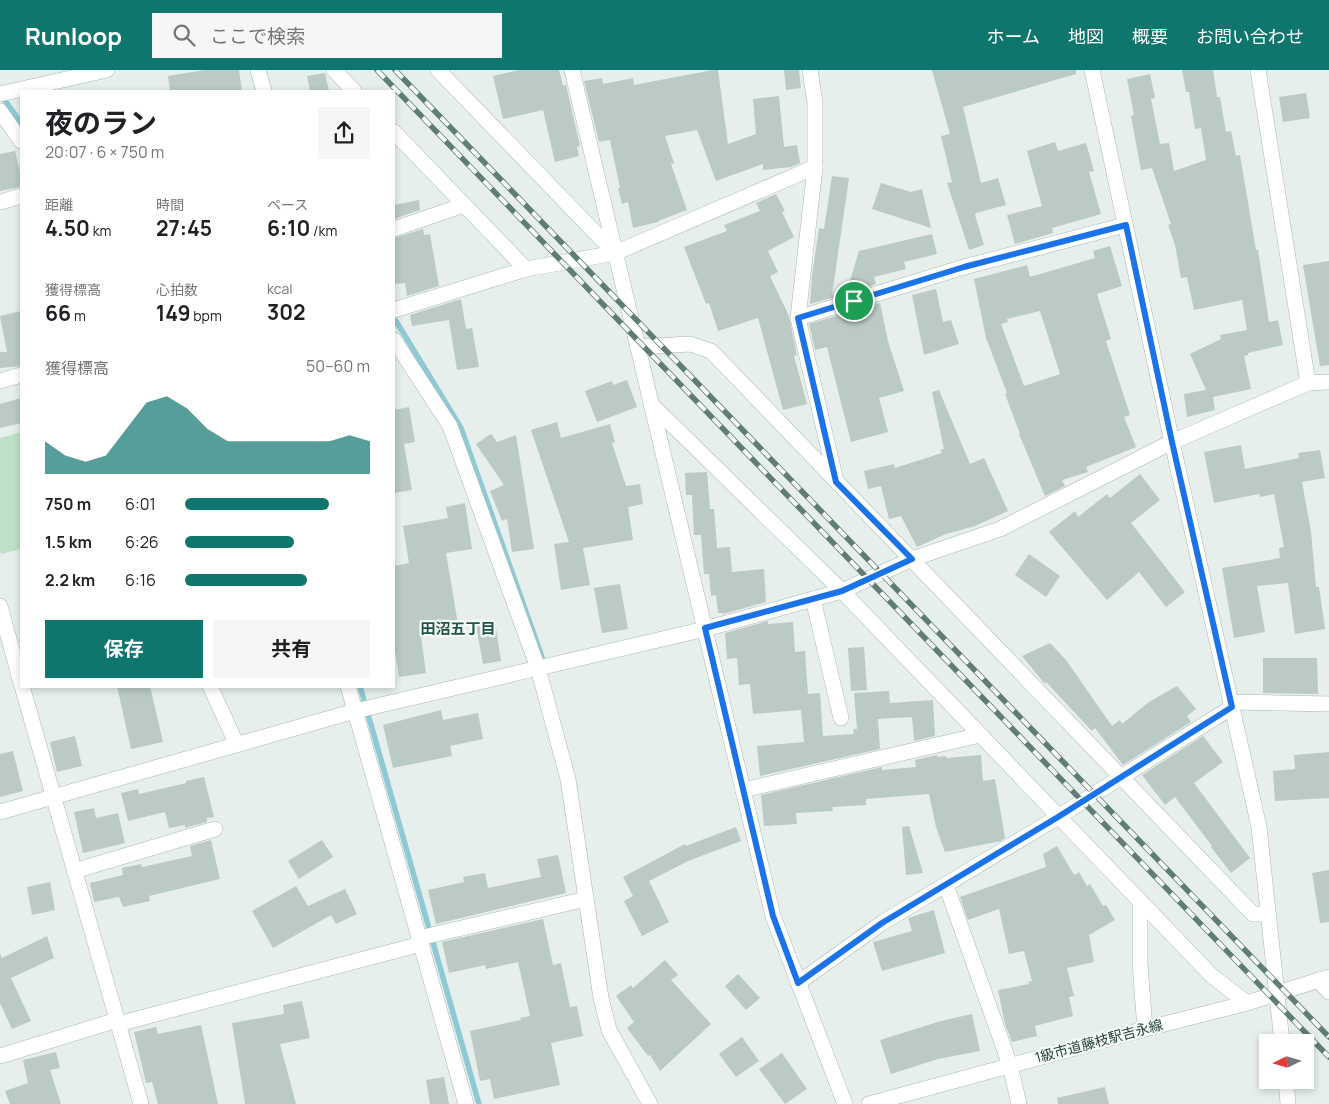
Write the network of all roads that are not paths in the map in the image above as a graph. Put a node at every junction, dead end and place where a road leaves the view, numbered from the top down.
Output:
1 (107, 70) edge
2 (258, 70) edge
3 (334, 70) edge
4 (438, 70) edge
5 (572, 70) edge
6 (810, 70) edge
7 (1092, 70) edge
8 (1258, 70) edge
9 (51, 87) edge
10 (27, 90) edge
11 (264, 90) edge
12 (353, 90) edge
13 (20, 91) edge
14 (3, 93) edge
15 (0, 111) edge
16 (395, 133) edge
17 (20, 140) edge
18 (816, 167) junction
19 (20, 196) edge
20 (0, 202) edge
21 (464, 205) junction
22 (1126, 225) junction
23 (395, 229) edge
24 (615, 253) junction
25 (526, 269) junction
26 (395, 310) edge
27 (798, 318) junction
28 (395, 342) edge
29 (638, 347) junction
30 (20, 375) edge
31 (0, 381) edge
32 (1329, 382) edge
33 (1308, 383) junction
34 (651, 404) junction
35 (1172, 442) junction
36 (836, 482) junction
37 (912, 559) junction
38 (842, 591) junction
39 (813, 599) junction
40 (0, 606) edge
41 (705, 628) junction
42 (538, 668) junction
43 (20, 679) edge
44 (23, 688) edge
45 (211, 688) edge
46 (349, 688) edge
47 (1329, 704) edge
48 (1231, 705) junction
49 (356, 711) junction
50 (841, 718) dead end
51 (980, 735) junction
52 (237, 745) junction
53 (1122, 776) junction
54 (743, 790) junction
55 (53, 797) junction
56 (0, 812) edge
57 (1058, 817) junction
58 (215, 829) dead end
59 (74, 871) junction
60 (946, 885) junction
61 (586, 899) junction
62 (1140, 903) junction
63 (1268, 914) junction
64 (420, 941) junction
65 (1324, 979) edge
66 (798, 983) junction
67 (1276, 992) junction
68 (1329, 992) edge
69 (1247, 1003) junction
70 (118, 1022) junction
71 (1145, 1028) junction
72 (1281, 1034) edge
73 (0, 1056) edge
74 (1010, 1065) junction
75 (1287, 1089) edge
76 (141, 1104) edge
77 (466, 1104) edge
78 (650, 1104) edge
79 (844, 1104) edge
80 (869, 1104) edge
81 (1019, 1104) edge
82 (1288, 1104) edge

1 - 9 street
2 - 11 street
3 - 12 street
4 - 24 street
5 - 24 street
6 - 18 street
7 - 22 street
8 - 33 street
9 - 10 street
13 - 14 street
15 - 17 street
16 - 21 street
18 - 24 street
18 - 27 street
19 - 20 street
21 - 23 street
21 - 25 street
22 - 27 street
22 - 35 street
24 - 25 street
24 - 29 street
25 - 26 street
27 - 36 street
28 - 42 street
29 - 34 street
29 - 36 street
30 - 31 street
32 - 33 street
33 - 35 street
34 - 38 street
34 - 41 street
35 - 37 street
35 - 48 street
36 - 37 street
37 - 38 street
37 - 53 street
38 - 39 street
38 - 51 street
39 - 41 street
39 - 50 street
40 - 43 street
41 - 42 street
41 - 54 street
42 - 49 street
42 - 61 street
44 - 55 street
45 - 52 street
46 - 49 street
47 - 48 street
48 - 53 street
48 - 63 street
49 - 52 street
49 - 64 street
51 - 54 street
51 - 57 street
52 - 55 street
53 - 57 street
53 - 63 street
54 - 66 street
55 - 56 street
55 - 59 street
57 - 60 street
57 - 62 street
58 - 59 street
59 - 70 street
60 - 66 street
60 - 74 street
61 - 64 street
61 - 78 street
62 - 69 street
62 - 71 street
63 - 67 street
64 - 70 street
64 - 77 street
65 - 67 street, 1級市道藤枝駅吉永線
65 - 68 street
66 - 79 street
67 - 69 street, 1級市道藤枝駅吉永線
67 - 72 street
69 - 71 street, 1級市道藤枝駅吉永線
70 - 73 street
70 - 76 street
71 - 74 street, 1級市道藤枝駅吉永線
74 - 80 street, 1級市道藤枝駅吉永線
74 - 81 street
75 - 82 street

